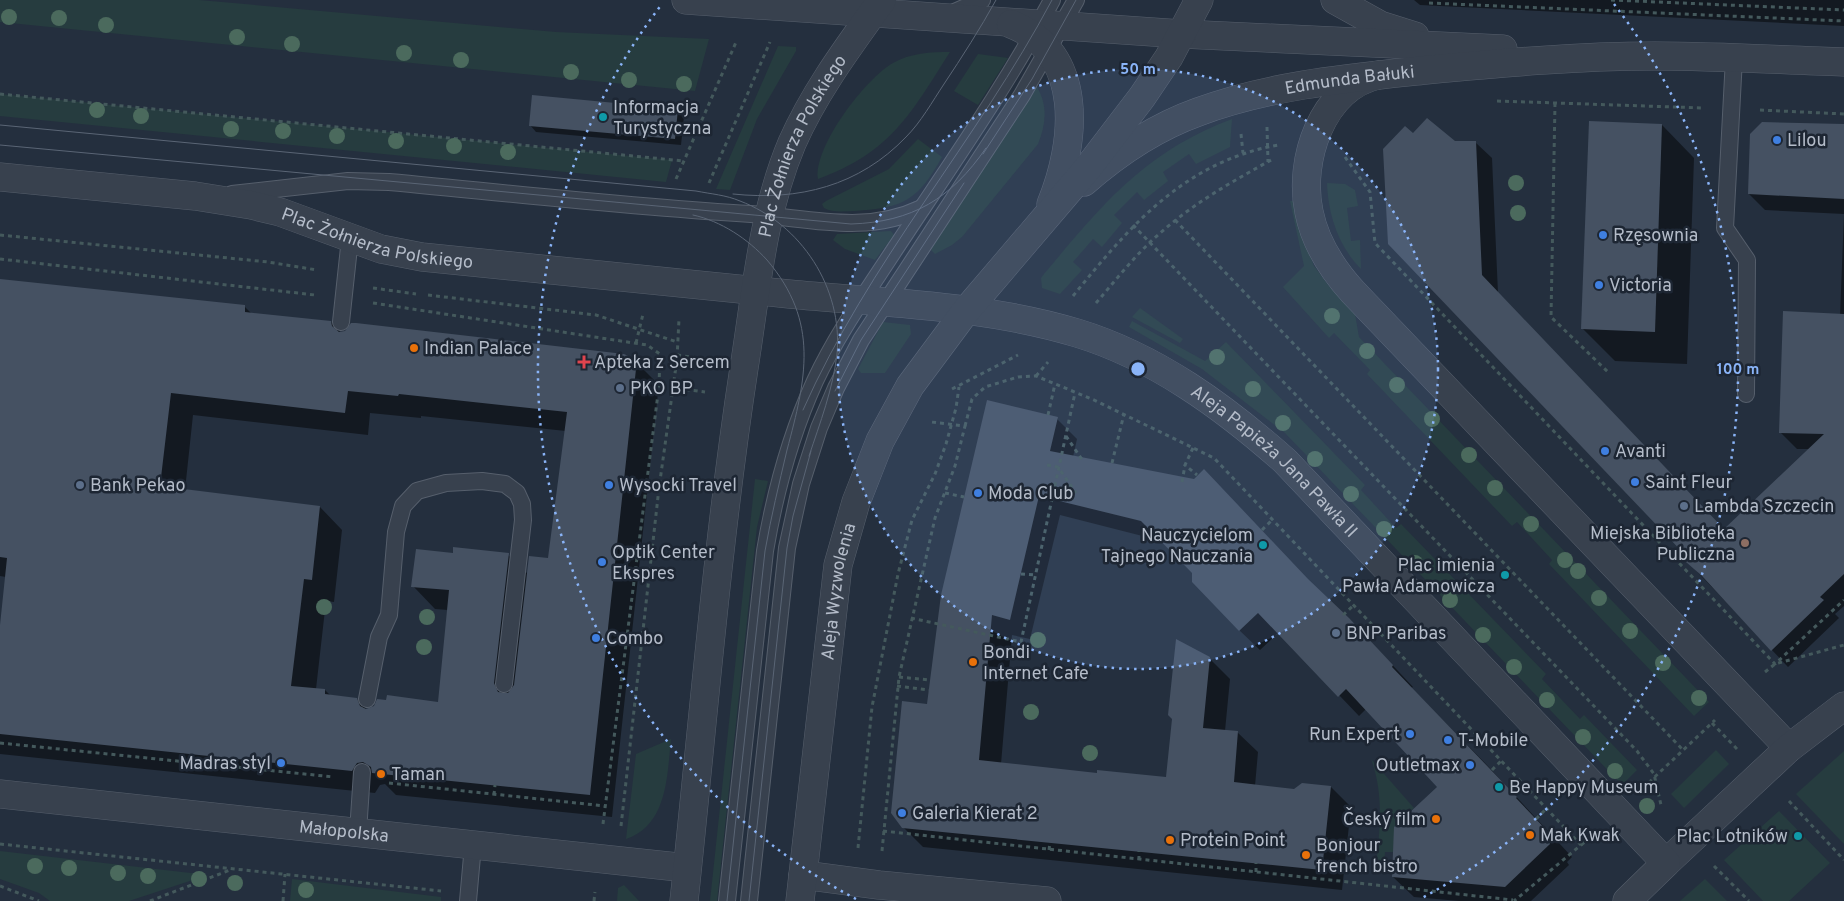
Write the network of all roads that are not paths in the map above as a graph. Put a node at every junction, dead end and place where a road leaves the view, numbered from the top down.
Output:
1 (686, 0) edge
2 (982, 0) edge
3 (1052, 0) edge
4 (1076, 0) edge
5 (1199, 0) edge
6 (1335, 0) edge
7 (877, 7) edge
8 (922, 16) junction
9 (1046, 34) junction
10 (1182, 34) junction
11 (1465, 48) junction
12 (1697, 57) junction
13 (1734, 58) junction
14 (1844, 62) edge
15 (1378, 75) junction
16 (986, 148) junction
17 (0, 177) edge
18 (194, 196) junction
19 (922, 208) junction
20 (769, 216) junction
21 (1041, 223) junction
22 (350, 238) junction
23 (756, 290) junction
24 (873, 301) junction
25 (965, 312) junction
26 (341, 322) dead end
27 (1746, 394) dead end
28 (504, 684) dead end
29 (367, 698) dead end
30 (1844, 706) edge
31 (1789, 748) junction
32 (361, 776) road end
33 (0, 794) edge
34 (358, 832) junction
35 (473, 845) junction
36 (1666, 863) junction
37 (688, 868) junction
38 (802, 888) edge
39 (468, 897) edge
40 (684, 901) edge
41 (728, 901) edge
42 (748, 901) edge
43 (1047, 901) edge
44 (1627, 901) edge

1 - 7 street
2 - 8 lane
3 - 9 lane
4 - 9 lane
5 - 10 street
6 - 11 street, Edmunda Bałuki
7 - 8 street
7 - 20 street, Plac Żołnierza Polskiego
8 - 9 street
9 - 10 street
9 - 16 lane
9 - 19 lane
9 - 21 street
10 - 11 street, Edmunda Bałuki
10 - 21 street
11 - 12 street, Edmunda Bałuki
12 - 13 street, Edmunda Bałuki
12 - 15 street, Edmunda Bałuki
13 - 14 street, Edmunda Bałuki
13 - 27 lane
15 - 21 street, Edmunda Bałuki
15 - 31 street
16 - 19 lane
16 - 24 lane
17 - 18 street, Plac Żołnierza Polskiego
18 - 20 lane
18 - 22 street, Plac Żołnierza Polskiego
19 - 20 lane
19 - 24 lane
20 - 23 street, Plac Żołnierza Polskiego
21 - 25 street
22 - 23 street, Plac Żołnierza Polskiego
22 - 26 lane
23 - 24 street, Plac Żołnierza Polskiego
23 - 37 street
24 - 25 street, Plac Żołnierza Polskiego
24 - 41 lane
24 - 42 lane
25 - 36 street, Aleja Papieża Jana Pawła II
25 - 38 street, Aleja Wyzwolenia
28 - 29 lane
30 - 31 street
31 - 36 street
32 - 34 lane
33 - 34 street, Małopolska
34 - 35 street, Małopolska
35 - 37 street, Małopolska
35 - 39 lane
36 - 44 street
37 - 40 street
38 - 43 street

